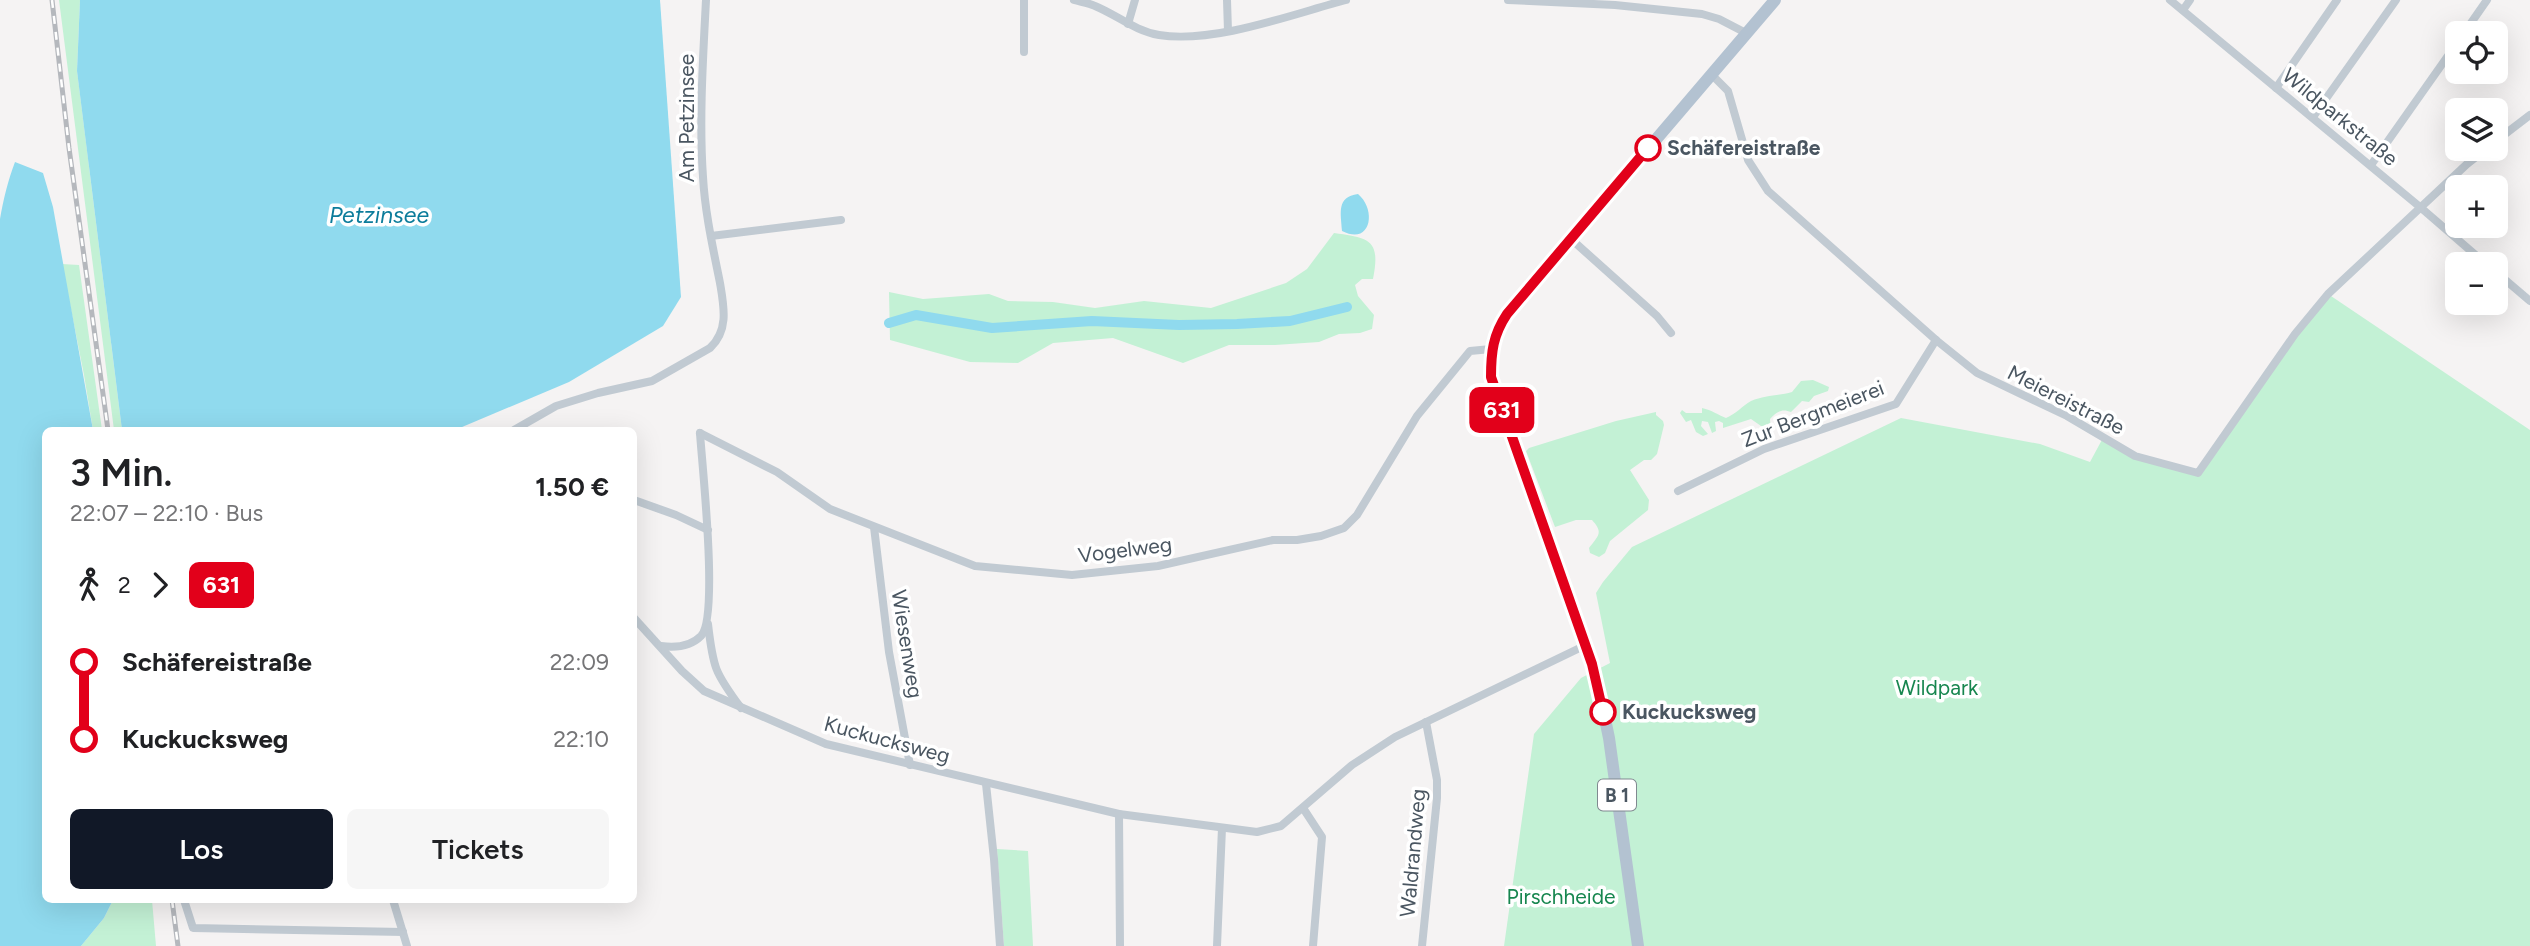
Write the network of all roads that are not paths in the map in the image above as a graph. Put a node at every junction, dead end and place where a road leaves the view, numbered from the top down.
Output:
1 (706, 0) edge
2 (1024, 0) edge
3 (1074, 0) edge
4 (1135, 0) edge
5 (1227, 0) edge
6 (1346, 0) edge
7 (1508, 0) edge
8 (1774, 0) edge
9 (2170, 0) edge
10 (2190, 0) edge
11 (2337, 0) edge
12 (2396, 0) edge
13 (2487, 0) edge
14 (1544, 1) edge
15 (2183, 10) junction
16 (2472, 21) edge
17 (1128, 24) junction
18 (1228, 31) junction
19 (1746, 33) junction
20 (1024, 52) dead end
21 (2445, 60) edge
22 (1711, 74) junction
23 (2276, 88) junction
24 (2530, 115) edge
25 (2313, 117) junction
26 (2508, 132) edge
27 (2472, 161) edge
28 (2371, 165) junction
29 (2420, 206) junction
30 (841, 220) dead end
31 (711, 236) junction
32 (1571, 239) junction
33 (2472, 252) edge
34 (2508, 282) edge
35 (2530, 301) edge
36 (1671, 333) dead end
37 (1936, 340) junction
38 (1491, 349) junction
39 (519, 427) edge
40 (1678, 491) dead end
41 (637, 501) edge
42 (874, 527) junction
43 (708, 530) junction
44 (637, 621) edge
45 (708, 621) junction
46 (1586, 645) junction
47 (660, 646) junction
48 (742, 708) junction
49 (1426, 722) junction
50 (910, 765) junction
51 (986, 784) junction
52 (1303, 808) junction
53 (1119, 814) junction
54 (1222, 828) junction
55 (185, 903) edge
56 (394, 903) edge
57 (402, 932) junction
58 (407, 946) edge
59 (1000, 946) edge
60 (1121, 946) edge
61 (1217, 946) edge
62 (1313, 946) edge
63 (1422, 946) edge
64 (1637, 946) edge

1 - 31 street, Am Petzinsee
2 - 20 street
3 - 17 street
4 - 17 street
5 - 18 street
6 - 18 street
7 - 14 street
8 - 19 main road, B 1
9 - 15 street, Wildparkstraße
10 - 15 street
11 - 23 street
12 - 25 street
13 - 16 street
14 - 19 street
15 - 23 street, Wildparkstraße
17 - 18 street
19 - 22 main road, B 1
21 - 28 street
22 - 32 main road, B 1
22 - 37 street, Meiereistraße
23 - 25 street, Wildparkstraße
24 - 26 street
25 - 28 street, Wildparkstraße
27 - 29 street
28 - 29 street, Wildparkstraße
29 - 33 street, Wildparkstraße
29 - 37 street, Meiereistraße
30 - 31 street
31 - 39 street, Am Petzinsee
32 - 36 street
32 - 38 main road, B 1
34 - 35 street
37 - 40 street, Zur Bergmeierei
38 - 42 street, Vogelweg
38 - 46 main road, B 1
41 - 43 street
42 - 43 street, Vogelweg
42 - 50 street, Wiesenweg
43 - 45 street
44 - 47 street, Kuckucksweg
45 - 47 street
45 - 48 street
46 - 49 street, Kuckucksweg
46 - 64 main road, B 1
47 - 48 street, Kuckucksweg
48 - 50 street, Kuckucksweg
49 - 52 street, Kuckucksweg
49 - 63 street, Waldrandweg
50 - 51 street, Kuckucksweg
51 - 53 street, Kuckucksweg
51 - 59 street
52 - 54 street, Kuckucksweg
52 - 62 street
53 - 54 street, Kuckucksweg
53 - 60 street
54 - 61 street
55 - 57 street
56 - 57 street
57 - 58 street

